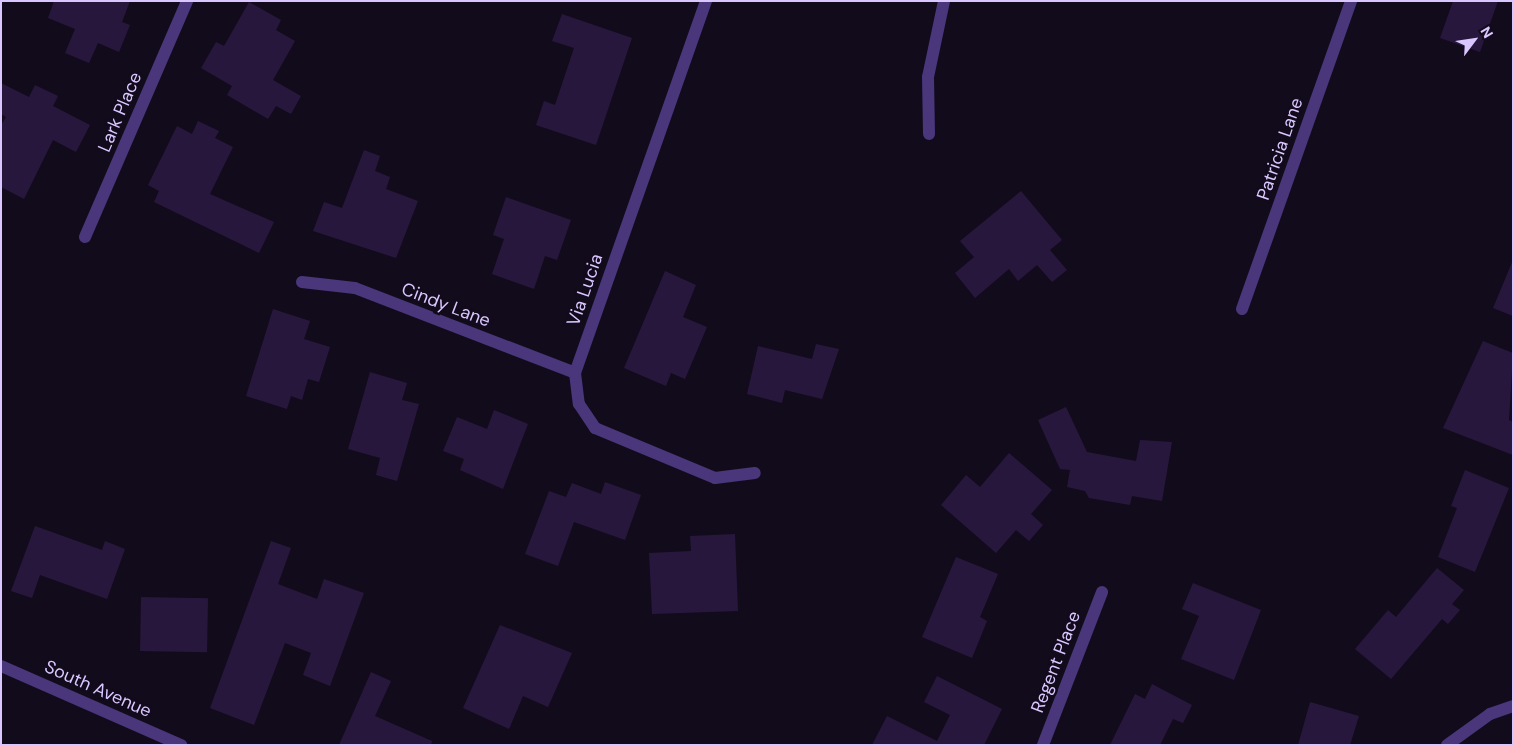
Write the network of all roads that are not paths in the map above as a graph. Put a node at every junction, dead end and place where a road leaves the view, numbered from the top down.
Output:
1 (187, 1) edge
2 (706, 1) edge
3 (944, 1) edge
4 (1351, 1) edge
5 (929, 134) dead end
6 (85, 237) dead end
7 (302, 282) dead end
8 (1242, 309) dead end
9 (575, 373) junction
10 (755, 473) dead end
11 (1102, 592) dead end
12 (1, 666) edge
13 (1513, 706) edge
14 (181, 745) edge
15 (1043, 745) edge
16 (1447, 745) edge

1 - 6 street, Lark Place
2 - 9 street, Via Lucia
3 - 5 street
4 - 8 street, Patricia Lane
7 - 9 street, Cindy Lane
9 - 10 street, Via Lucia
11 - 15 street, Regent Place
12 - 14 street, South Avenue
13 - 16 street

